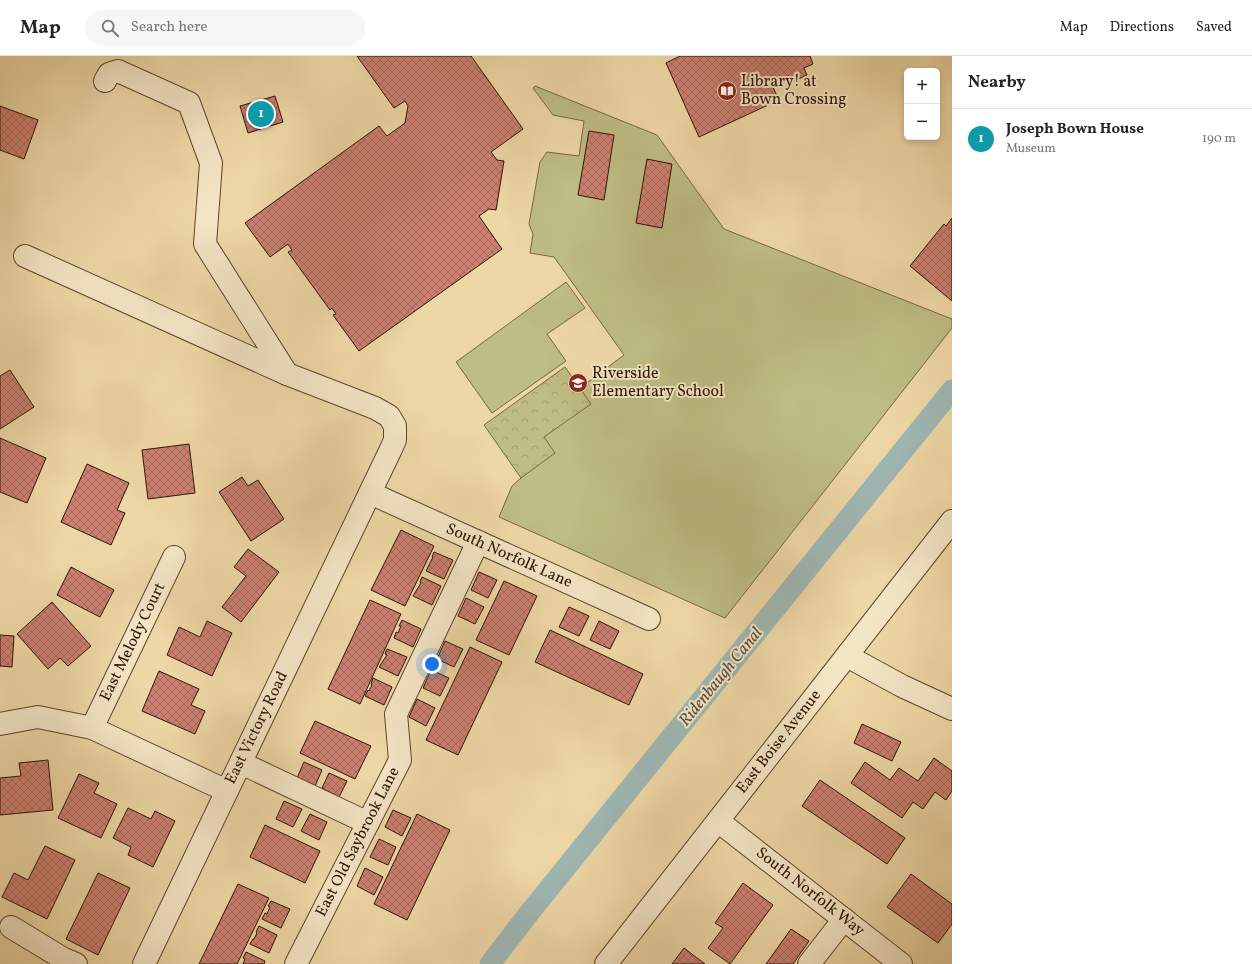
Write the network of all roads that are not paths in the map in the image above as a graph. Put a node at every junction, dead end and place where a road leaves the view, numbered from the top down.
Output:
1 (105, 81) dead end
2 (25, 256) dead end
3 (287, 374) junction
4 (370, 493) junction
5 (952, 521) edge
6 (478, 542) junction
7 (174, 556) dead end
8 (649, 619) dead end
9 (847, 656) junction
10 (952, 709) edge
11 (0, 724) edge
12 (92, 728) junction
13 (241, 763) junction
14 (227, 791) junction
15 (718, 821) junction
16 (368, 823) junction
17 (844, 919) junction
18 (11, 927) dead end
19 (76, 964) edge
20 (144, 964) edge
21 (296, 964) edge
22 (606, 964) edge
23 (809, 964) edge
24 (901, 964) edge

1 - 3 street
2 - 3 street, East Victory Road
3 - 4 street, East Victory Road
4 - 6 street, South Norfolk Lane
4 - 13 street, East Victory Road
5 - 9 street, East Boise Avenue
6 - 8 street, South Norfolk Lane
6 - 16 street, East Old Saybrook Lane
7 - 12 street, East Melody Court
9 - 10 street
9 - 15 street, East Boise Avenue
11 - 12 street
12 - 14 street
13 - 14 street, East Victory Road
13 - 16 street
14 - 20 street, East Victory Road
15 - 17 street, South Norfolk Way
15 - 22 street, East Boise Avenue
16 - 21 street, East Old Saybrook Lane
17 - 23 street
17 - 24 street, South Norfolk Way
18 - 19 street

